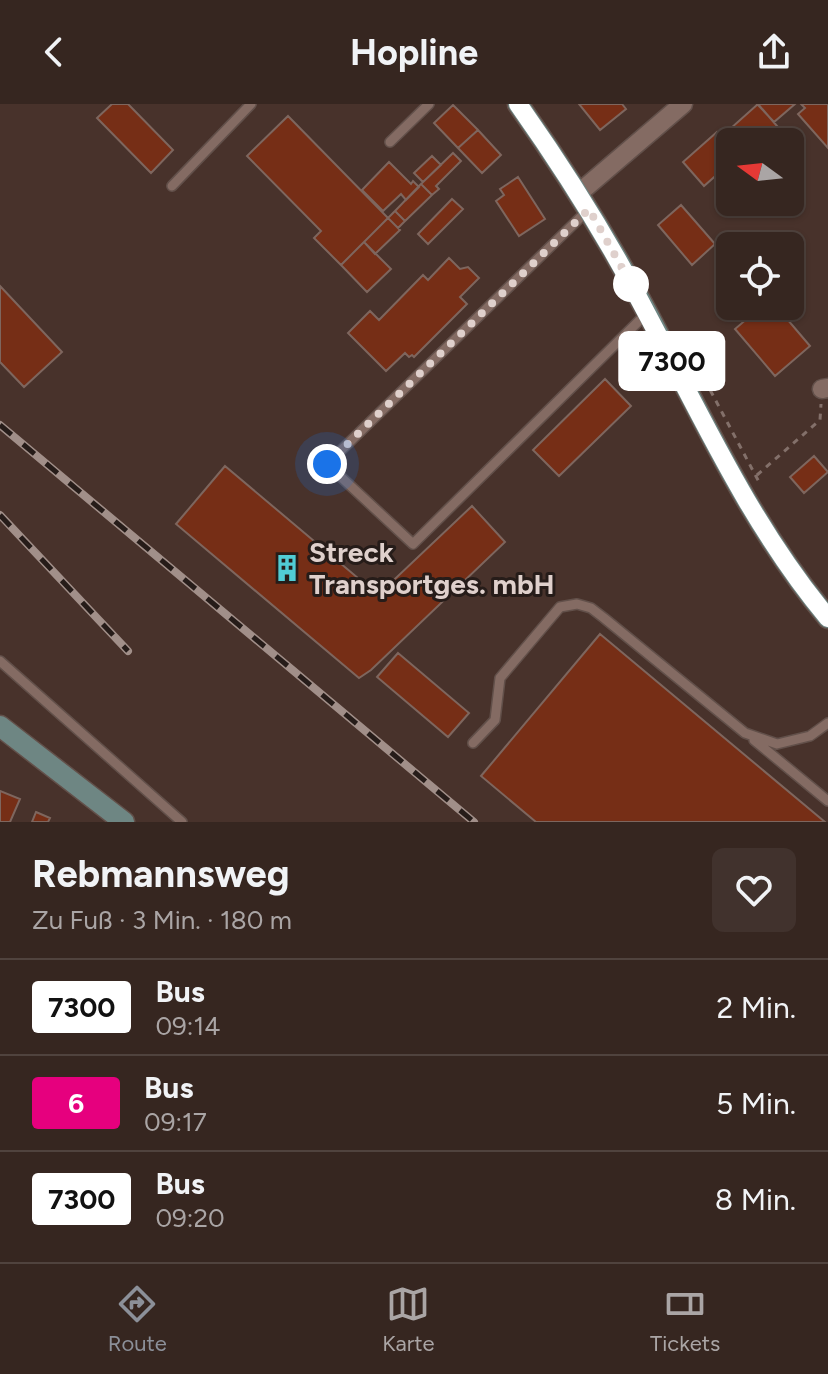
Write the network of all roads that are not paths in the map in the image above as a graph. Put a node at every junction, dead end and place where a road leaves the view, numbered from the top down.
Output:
1 (251, 104) edge
2 (429, 104) edge
3 (518, 104) edge
4 (683, 104) edge
5 (390, 142) dead end
6 (172, 186) dead end
7 (584, 201) junction
8 (647, 313) junction
9 (828, 618) edge
10 (0, 661) edge
11 (828, 723) edge
12 (0, 726) edge
13 (745, 733) junction
14 (473, 743) dead end
15 (828, 801) edge
16 (124, 822) edge
17 (182, 822) edge

1 - 6 lane
2 - 5 lane
3 - 7 main road
4 - 7 street
7 - 8 main road
7 - 8 lane
8 - 9 main road
10 - 17 lane
11 - 13 lane
12 - 16 main road
13 - 14 lane
13 - 15 lane

